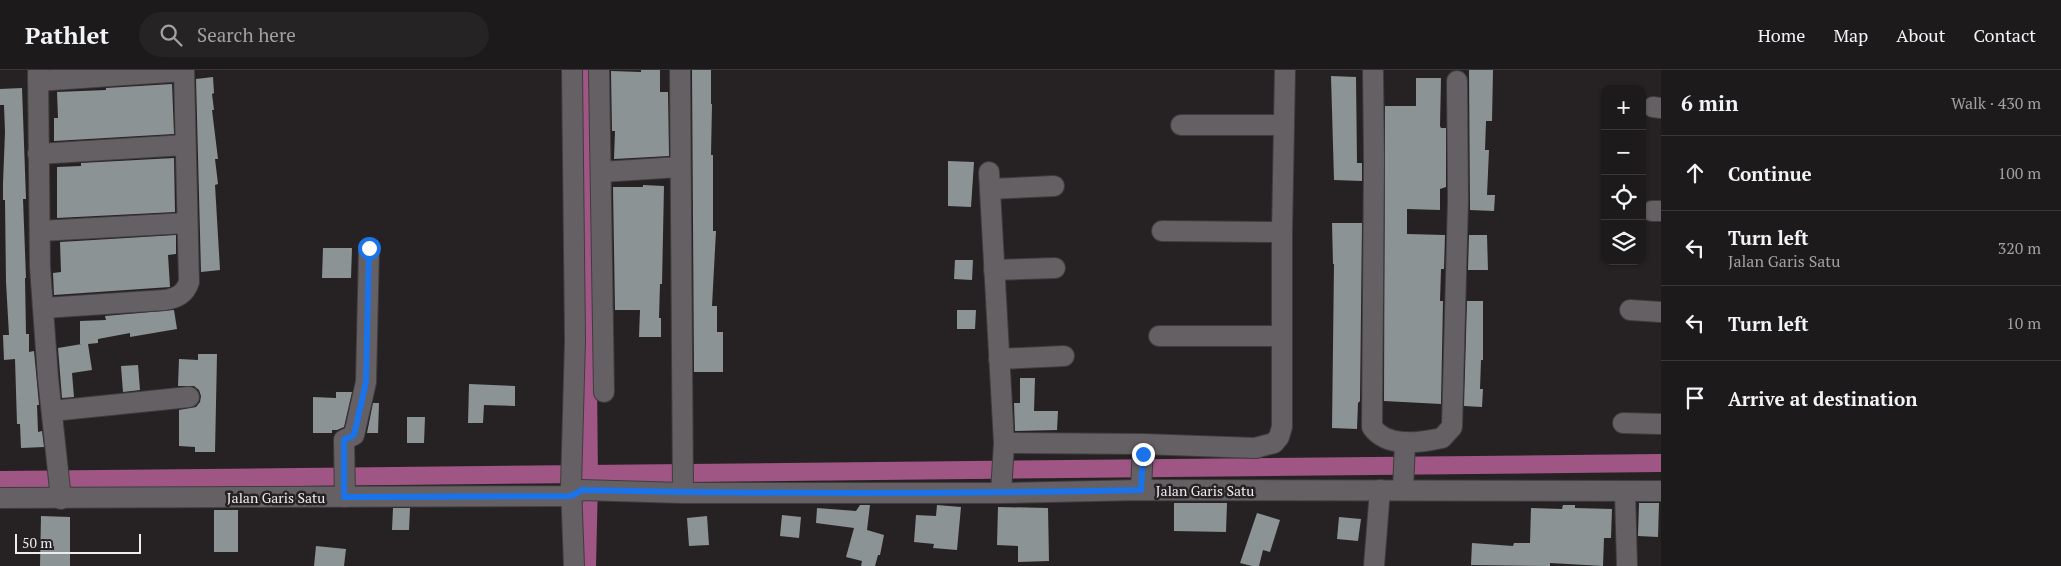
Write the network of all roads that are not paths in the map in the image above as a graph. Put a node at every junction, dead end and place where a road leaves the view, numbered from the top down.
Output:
1 (184, 70) edge
2 (572, 70) edge
3 (599, 70) edge
4 (680, 70) edge
5 (1286, 70) edge
6 (1373, 72) dead end
7 (38, 76) edge
8 (1457, 81) dead end
9 (1181, 125) dead end
10 (1284, 125) junction
11 (185, 145) junction
12 (38, 154) junction
13 (680, 167) junction
14 (601, 172) junction
15 (1054, 186) dead end
16 (187, 223) junction
17 (40, 231) junction
18 (1162, 231) dead end
19 (1282, 232) junction
20 (369, 248) dead end
21 (1055, 268) dead end
22 (994, 270) junction
23 (44, 308) junction
24 (1630, 310) dead end
25 (1661, 312) edge
26 (1159, 336) dead end
27 (1281, 336) junction
28 (1064, 356) dead end
29 (1000, 360) junction
30 (604, 392) dead end
31 (189, 397) dead end
32 (52, 411) junction
33 (1622, 423) dead end
34 (1661, 424) edge
35 (1004, 449) junction
36 (1143, 449) junction
37 (1405, 449) junction
38 (1142, 486) junction
39 (1403, 486) junction
40 (683, 487) junction
41 (1001, 488) junction
42 (580, 490) junction
43 (1380, 490) junction
44 (1626, 491) junction
45 (1661, 491) edge
46 (60, 493) junction
47 (344, 497) junction
48 (0, 498) edge
49 (574, 566) edge
50 (1374, 566) edge
51 (1627, 566) edge

1 - 7 street
1 - 11 street
2 - 42 street
3 - 14 street
4 - 13 street
5 - 10 street
6 - 37 street
7 - 12 street
8 - 37 street
9 - 10 street
10 - 19 street
11 - 12 street
11 - 16 street
12 - 17 street
13 - 14 street
13 - 40 street
14 - 30 street
15 - 22 street
16 - 17 street
16 - 23 street
17 - 23 street
18 - 19 street
19 - 27 street
20 - 47 street
21 - 22 street
22 - 29 street
23 - 32 street
24 - 25 street
26 - 27 street
27 - 36 street
28 - 29 street
29 - 35 street
31 - 32 street
32 - 46 street
33 - 34 street
35 - 36 street
35 - 41 street
36 - 38 street
37 - 39 street
38 - 41 street, Jalan Garis Satu
38 - 43 street, Jalan Garis Satu
39 - 43 street, Jalan Garis Satu
39 - 44 street, Jalan Garis Satu
40 - 41 street, Jalan Garis Satu
40 - 42 street, Jalan Garis Satu
42 - 47 street, Jalan Garis Satu
42 - 49 street
43 - 50 street
44 - 45 street, Jalan Garis Satu
44 - 51 street
46 - 47 street, Jalan Garis Satu
46 - 48 street, Jalan Garis Satu

